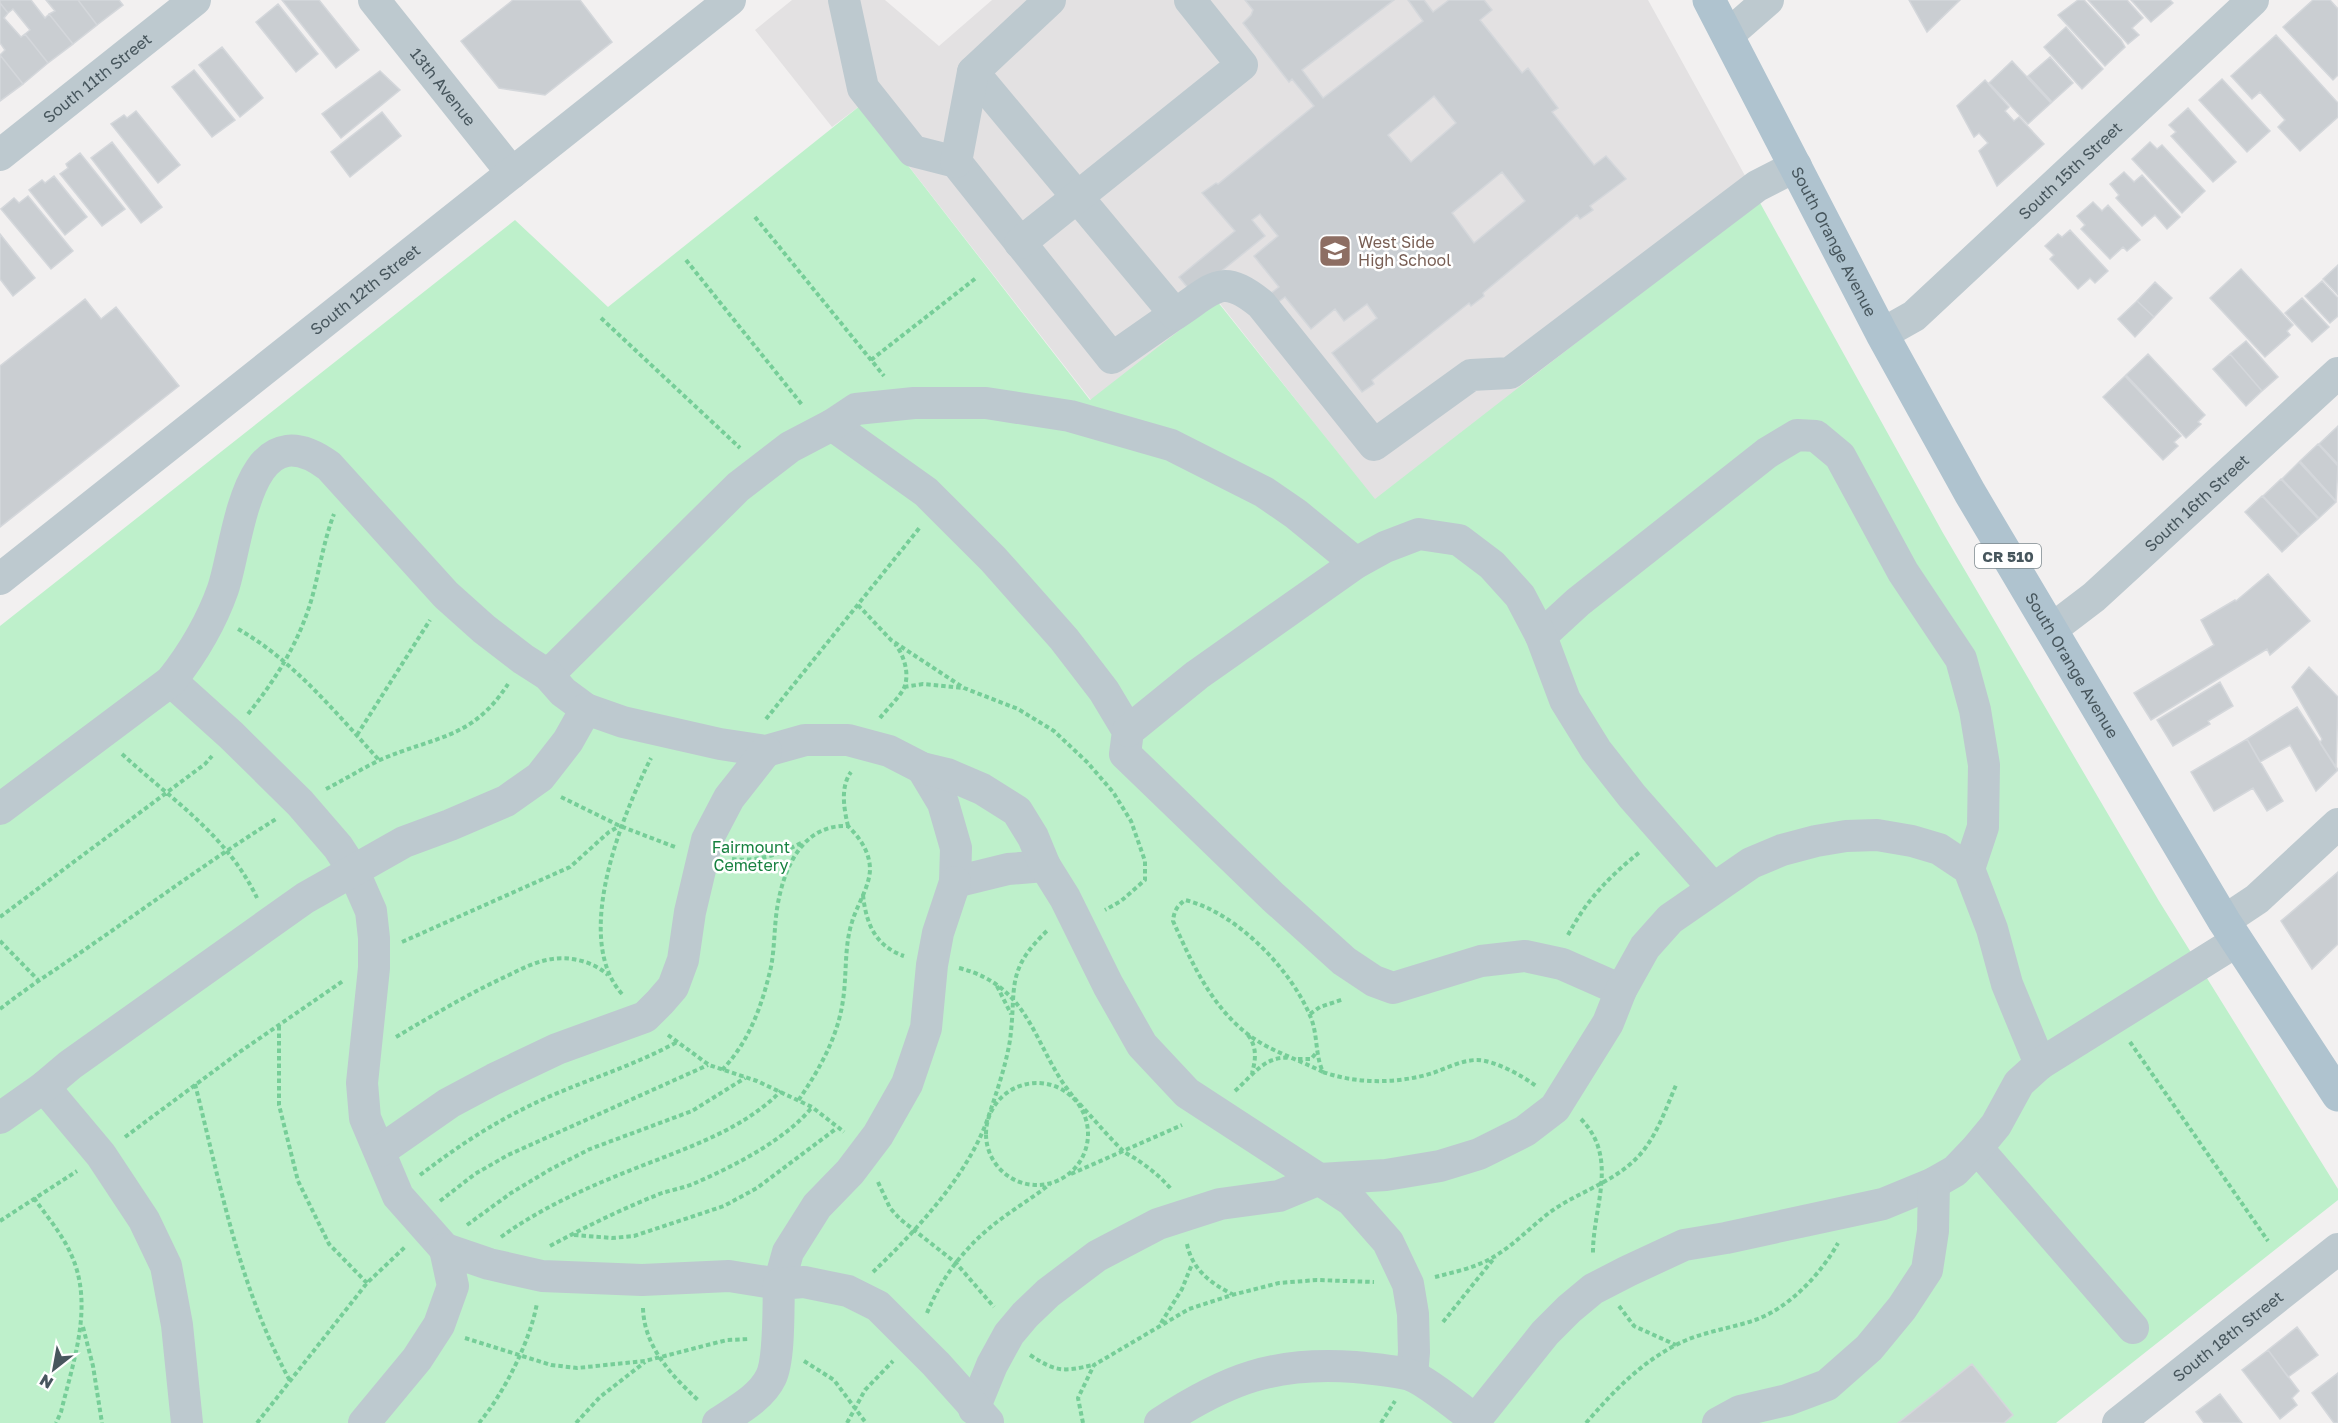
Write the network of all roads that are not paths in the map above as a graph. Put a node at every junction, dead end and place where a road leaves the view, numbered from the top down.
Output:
1 (195, 0) edge
2 (374, 0) edge
3 (730, 0) edge
4 (844, 0) edge
5 (1050, 0) edge
6 (1190, 0) edge
7 (1709, 0) edge
8 (1768, 0) edge
9 (2253, 0) edge
10 (1728, 35) junction
11 (973, 72) junction
12 (0, 155) edge
13 (956, 162) junction
14 (1796, 166) junction
15 (512, 173) junction
16 (1078, 196) junction
17 (1020, 243) junction
18 (1175, 314) junction
19 (1882, 334) junction
20 (2338, 373) edge
21 (832, 425) junction
22 (1356, 563) junction
23 (0, 579) edge
24 (2052, 629) junction
25 (1541, 636) junction
26 (536, 667) junction
27 (171, 681) junction
28 (586, 709) junction
29 (1128, 731) junction
30 (764, 738) junction
31 (922, 768) junction
32 (0, 810) edge
33 (2338, 824) edge
34 (1046, 866) junction
35 (1969, 869) junction
36 (352, 870) junction
37 (956, 882) junction
38 (1713, 888) junction
39 (2231, 931) junction
40 (1621, 990) junction
41 (2040, 1064) junction
42 (44, 1087) junction
43 (2338, 1095) edge
44 (0, 1118) edge
45 (1977, 1148) junction
46 (380, 1152) junction
47 (1320, 1179) junction
48 (1934, 1183) junction
49 (451, 1240) junction
50 (2338, 1249) edge
51 (779, 1284) junction
52 (2133, 1328) dead end
53 (1406, 1383) junction
54 (981, 1416) edge
55 (1474, 1421) edge
56 (720, 1422) edge
57 (188, 1423) edge
58 (364, 1423) edge
59 (1160, 1423) edge
60 (1718, 1423) edge
61 (2118, 1423) edge

1 - 12 street, South 11th Street
2 - 15 street, 13th Avenue
3 - 15 street, South 12th Street
4 - 13 street
5 - 11 street
6 - 16 street
7 - 10 main road, South Orange Avenue / CR 510
8 - 10 street
9 - 19 street, South 15th Street
10 - 14 main road, South Orange Avenue / CR 510
11 - 13 street
11 - 16 street
13 - 17 street
14 - 18 street
14 - 19 main road, South Orange Avenue / CR 510
15 - 23 street, South 12th Street
16 - 17 street
16 - 18 street
17 - 18 street
19 - 24 main road, South Orange Avenue / CR 510
20 - 24 street, South 16th Street
21 - 22 street
21 - 26 street
21 - 29 street
22 - 25 street
22 - 29 street
24 - 39 main road, South Orange Avenue / CR 510
25 - 35 street
25 - 38 street
26 - 27 street
26 - 28 street
27 - 32 street
27 - 36 street
28 - 30 street
28 - 36 street
29 - 40 street
30 - 31 street
30 - 46 street
31 - 34 street
31 - 37 street
33 - 39 street
34 - 37 street
34 - 47 street
35 - 38 street
35 - 41 street
36 - 42 street
36 - 46 street
37 - 51 street
38 - 40 street
39 - 41 street
39 - 43 main road, South Orange Avenue / CR 510
40 - 47 street
41 - 45 street
42 - 44 street
42 - 57 street
45 - 48 street
45 - 52 street
46 - 49 street
47 - 53 street
47 - 54 street
48 - 55 street
48 - 60 street
49 - 51 street
49 - 58 street
50 - 61 street, South 18th Street
51 - 54 street
51 - 56 street
53 - 55 street
53 - 59 street

